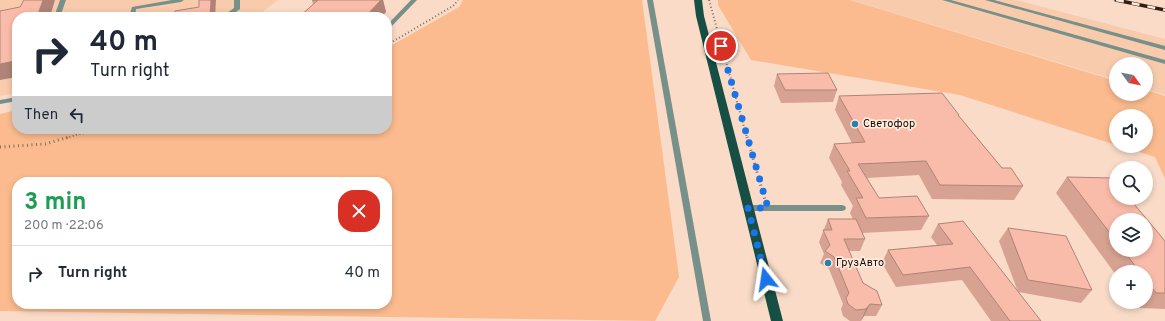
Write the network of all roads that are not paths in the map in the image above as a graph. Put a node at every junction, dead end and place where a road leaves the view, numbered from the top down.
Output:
1 (63, 0) edge
2 (181, 0) edge
3 (237, 0) edge
4 (414, 0) edge
5 (650, 0) edge
6 (698, 0) edge
7 (945, 0) edge
8 (988, 0) edge
9 (59, 12) edge
10 (133, 12) edge
11 (233, 12) edge
12 (392, 23) edge
13 (1165, 48) edge
14 (1165, 62) edge
15 (12, 100) edge
16 (0, 102) edge
17 (748, 208) junction
18 (842, 208) dead end
19 (707, 321) edge
20 (778, 321) edge

1 - 9 lane
2 - 10 lane
3 - 11 lane
4 - 12 lane
5 - 19 lane
6 - 17 main road
7 - 14 lane
8 - 13 lane
15 - 16 lane
17 - 18 lane
17 - 20 main road

